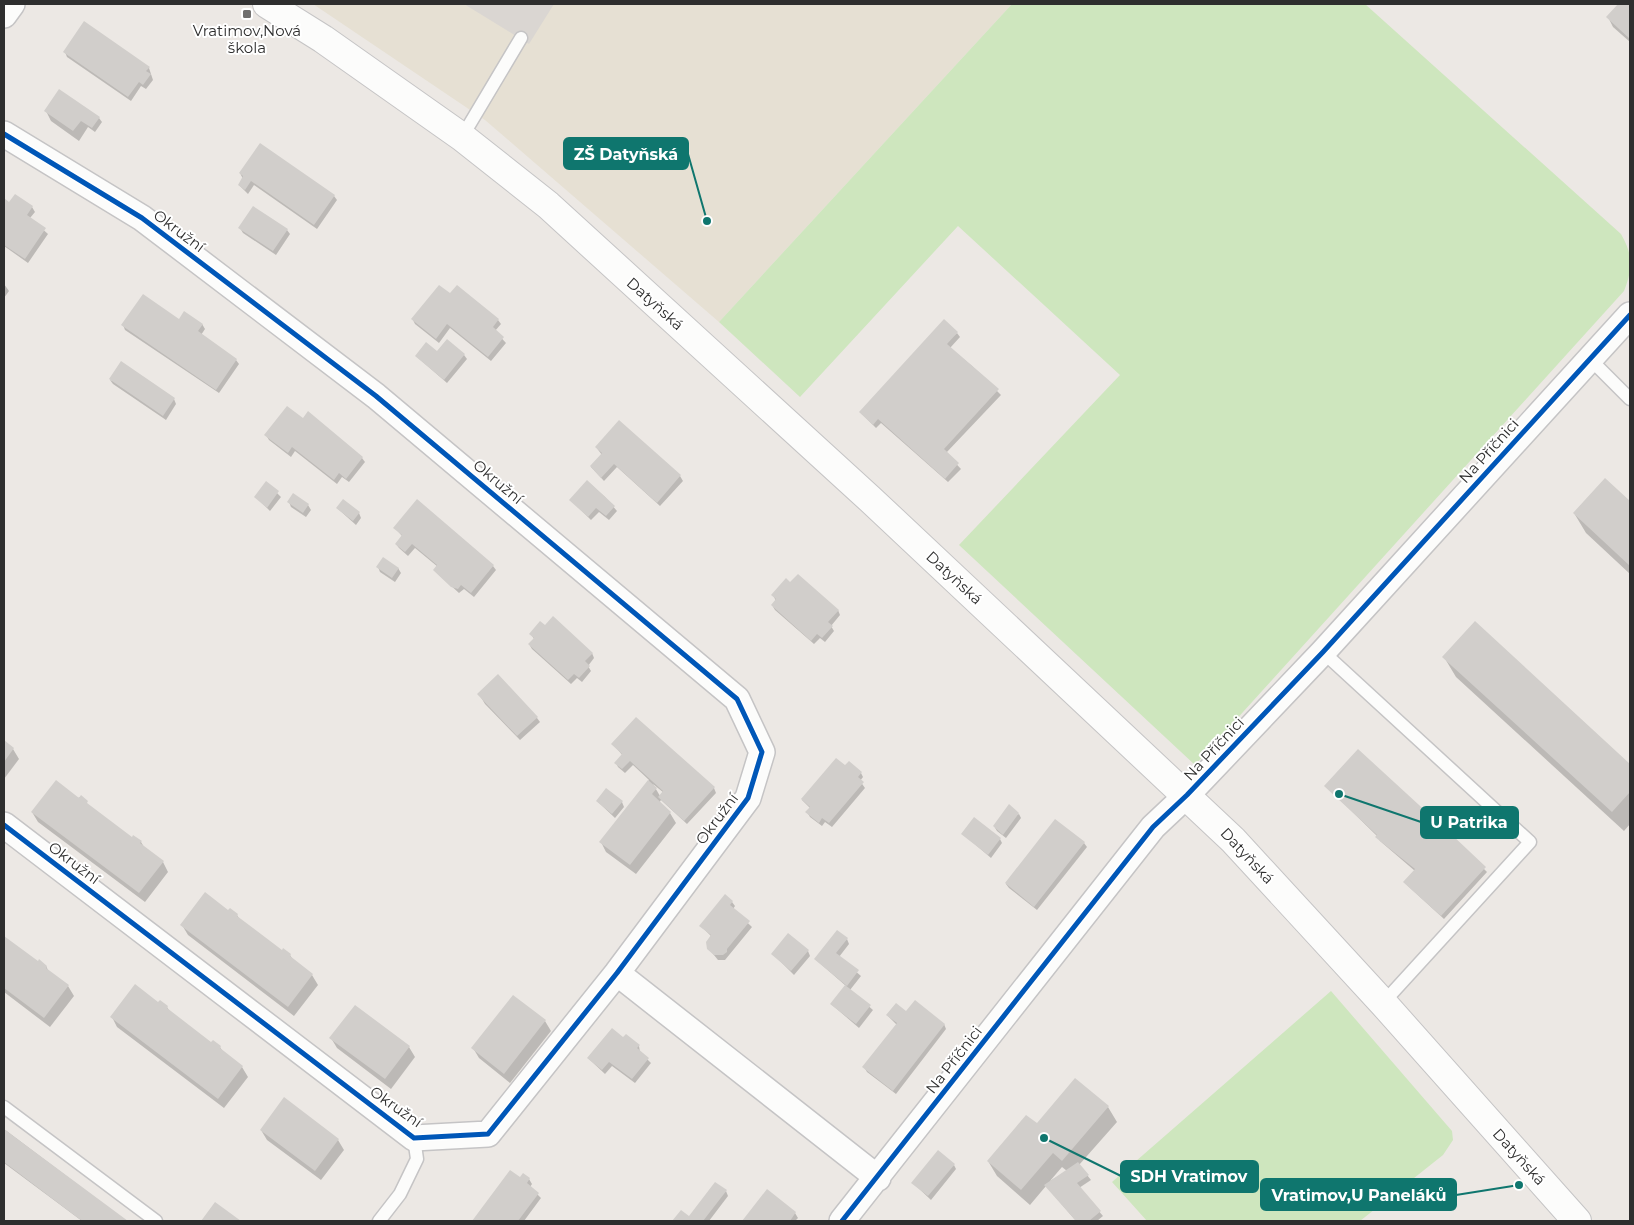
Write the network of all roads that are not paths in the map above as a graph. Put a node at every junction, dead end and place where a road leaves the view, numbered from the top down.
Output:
1 (12, 4) edge
2 (267, 4) edge
3 (4, 16) edge
4 (521, 38) dead end
5 (4, 134) edge
6 (462, 136) junction
7 (1630, 315) edge
8 (1590, 359) junction
9 (1630, 399) edge
10 (1323, 652) junction
11 (1187, 795) junction
12 (4, 825) edge
13 (617, 973) junction
14 (1383, 1003) junction
15 (4, 1107) edge
16 (414, 1138) junction
17 (878, 1178) junction
18 (156, 1221) edge
19 (379, 1221) edge
20 (842, 1221) edge
21 (1577, 1221) edge

1 - 3 street
2 - 6 main road, Datyňská
4 - 6 lane
5 - 13 street, Okružní
6 - 11 main road, Datyňská
7 - 8 street, Na Příčnici
8 - 9 lane
8 - 10 street, Na Příčnici
10 - 11 street, Na Příčnici
10 - 14 lane
11 - 14 main road, Datyňská
11 - 17 street, Na Příčnici
12 - 16 street, Okružní
13 - 16 street, Okružní
13 - 17 street
14 - 21 main road, Datyňská
15 - 18 lane
16 - 19 lane
17 - 20 street, Na Příčnici

